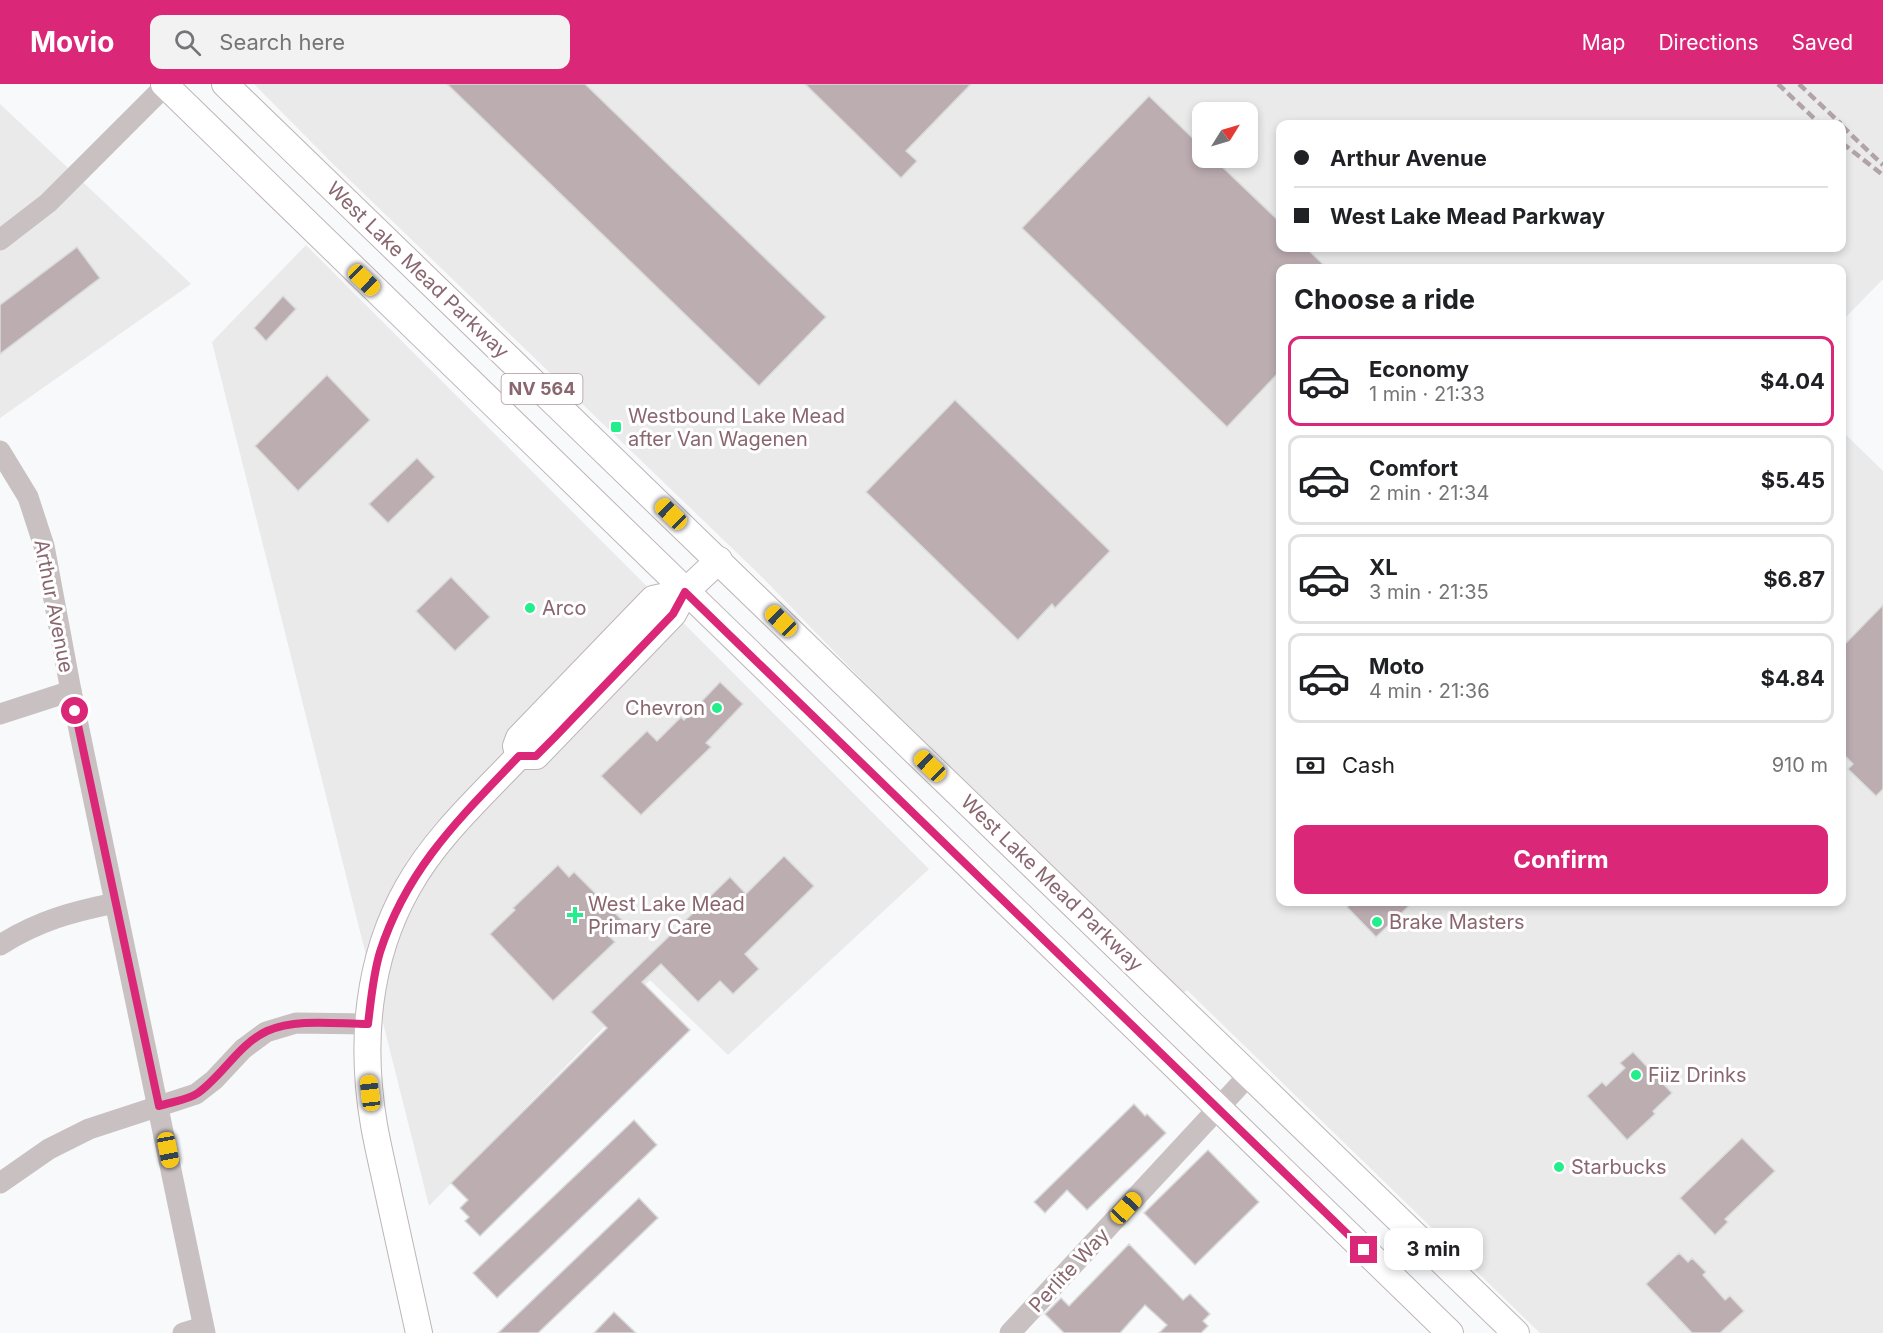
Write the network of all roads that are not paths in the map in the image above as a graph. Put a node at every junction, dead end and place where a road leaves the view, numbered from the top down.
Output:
1 (225, 84) edge
2 (165, 85) edge
3 (0, 240) edge
4 (0, 451) edge
5 (719, 560) junction
6 (685, 592) junction
7 (71, 692) junction
8 (0, 714) edge
9 (115, 903) junction
10 (0, 945) edge
11 (368, 1024) junction
12 (1249, 1075) junction
13 (159, 1106) junction
14 (1217, 1107) junction
15 (0, 1183) edge
16 (204, 1330) edge
17 (1512, 1332) edge
18 (183, 1333) edge
19 (419, 1333) edge
20 (1010, 1333) edge
21 (1450, 1333) edge

1 - 5 main road, West Lake Mead Parkway / NV 564
2 - 3 street
2 - 6 main road, NV 564
4 - 7 street, Arthur Avenue
5 - 6 main road
5 - 12 main road, West Lake Mead Parkway / NV 564
6 - 11 main road
6 - 14 main road, NV 564
7 - 8 street
7 - 9 street, Arthur Avenue
9 - 10 street
9 - 13 street, Arthur Avenue
11 - 13 street
11 - 19 main road
12 - 14 street, Perlite Way
12 - 17 main road, West Lake Mead Parkway / NV 564
13 - 15 street
13 - 16 street, Arthur Avenue
14 - 20 street, Perlite Way
14 - 21 main road, NV 564
16 - 18 street

